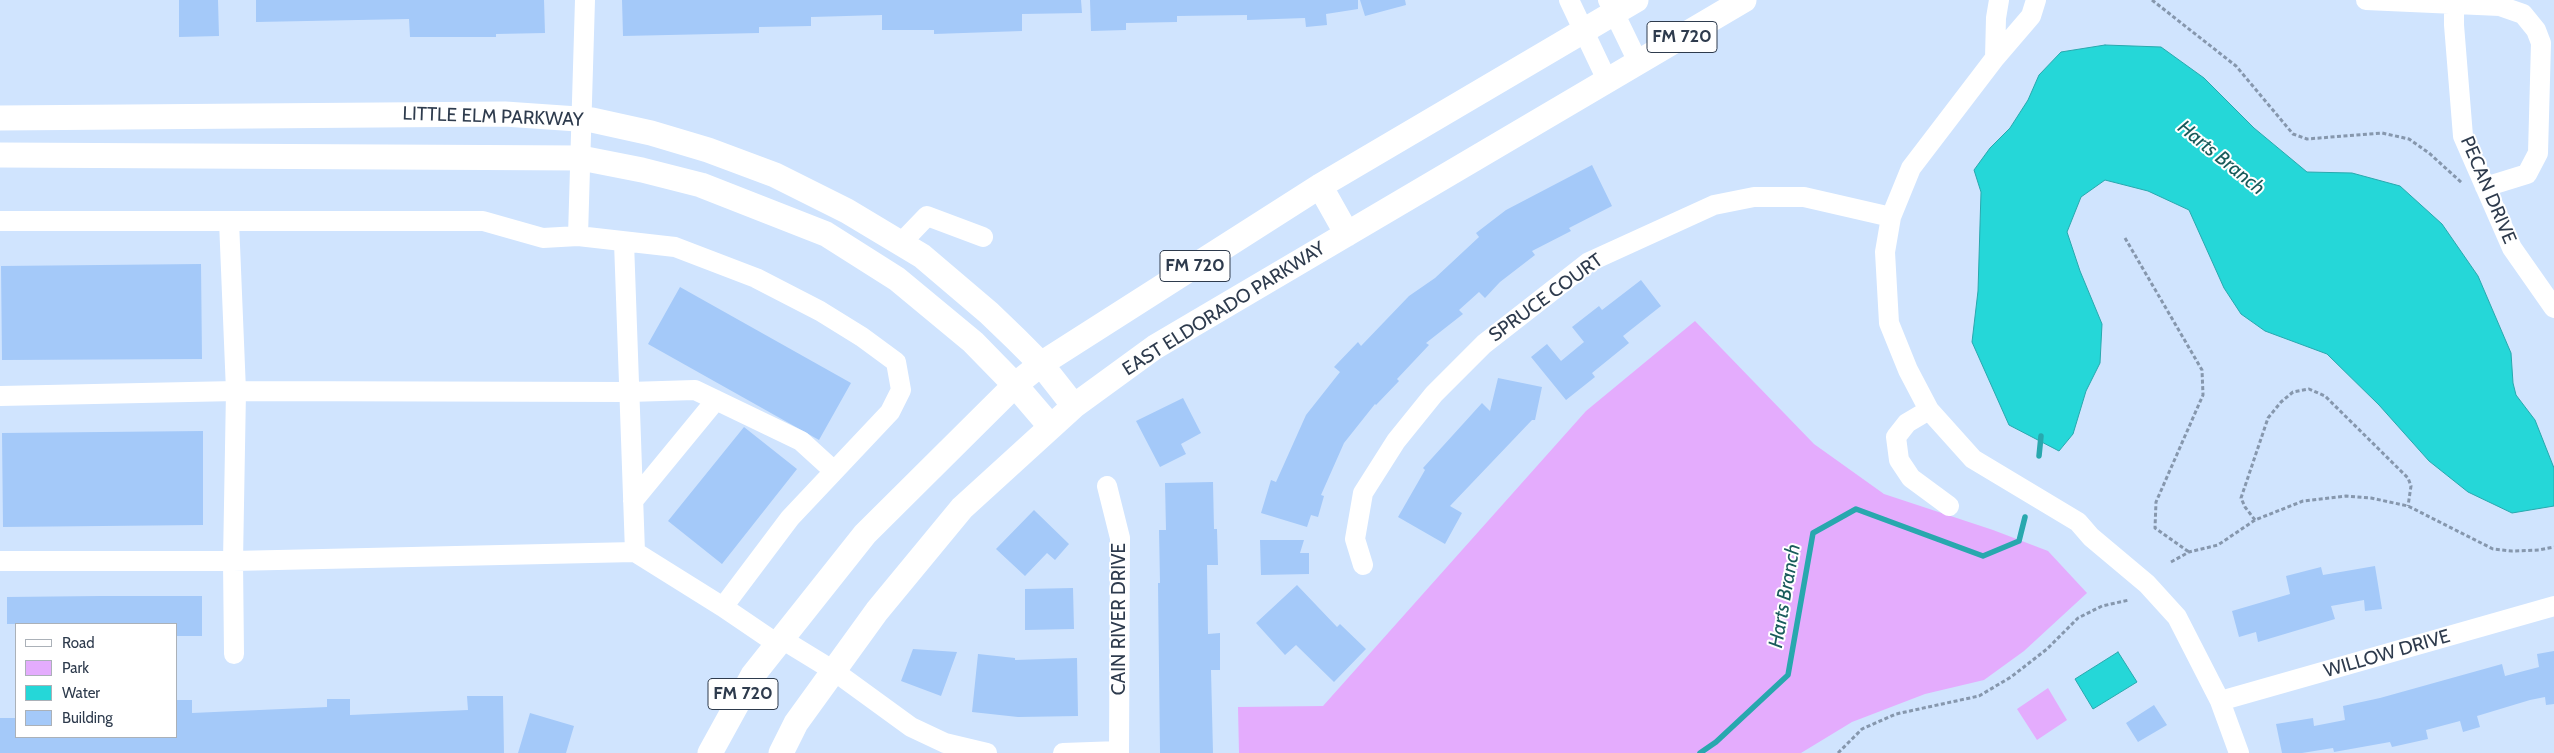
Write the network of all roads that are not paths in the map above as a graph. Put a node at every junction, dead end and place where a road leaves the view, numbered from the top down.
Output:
1 (585, 0) edge
2 (1569, 0) edge
3 (1636, 0) edge
4 (1744, 0) edge
5 (1999, 0) edge
6 (2036, 0) edge
7 (2366, 0) edge
8 (2396, 0) edge
9 (2454, 2) edge
10 (1611, 6) edge
11 (1583, 30) junction
12 (2545, 30) edge
13 (1995, 58) junction
14 (1638, 62) junction
15 (1606, 80) junction
16 (0, 118) edge
17 (582, 119) junction
18 (0, 155) edge
19 (581, 158) junction
20 (1320, 186) junction
21 (2485, 186) junction
22 (1891, 217) junction
23 (0, 221) edge
24 (228, 221) junction
25 (1347, 234) junction
26 (578, 236) junction
27 (983, 237) dead end
28 (624, 242) junction
29 (901, 243) junction
30 (2554, 308) edge
31 (1040, 364) junction
32 (1015, 384) junction
33 (236, 391) junction
34 (629, 392) junction
35 (0, 396) edge
36 (716, 400) junction
37 (1074, 406) junction
38 (1929, 410) junction
39 (1051, 427) junction
40 (834, 471) junction
41 (1107, 486) dead end
42 (633, 501) junction
43 (1949, 506) dead end
44 (635, 552) junction
45 (0, 561) edge
46 (233, 561) junction
47 (1363, 564) dead end
48 (2554, 606) edge
49 (724, 607) junction
50 (778, 640) junction
51 (234, 654) dead end
52 (834, 671) junction
53 (2220, 701) junction
54 (2234, 751) edge
55 (1119, 752) edge
56 (710, 753) edge
57 (781, 753) edge
58 (987, 753) edge
59 (1063, 753) edge

1 - 17 street
2 - 11 street
3 - 10 main road, FM 720
4 - 14 main road, EAST ELDORADO PARKWAY / FM 720
5 - 13 street
6 - 13 street
7 - 8 street
8 - 9 street
9 - 12 street
9 - 21 street, PECAN DRIVE
10 - 11 main road, FM 720
10 - 14 street
11 - 15 street
11 - 20 main road, FM 720
12 - 21 street
13 - 22 street
14 - 15 main road, EAST ELDORADO PARKWAY / FM 720
15 - 25 main road, EAST ELDORADO PARKWAY / FM 720
16 - 17 main road, LITTLE ELM PARKWAY
17 - 19 street
17 - 29 main road, LITTLE ELM PARKWAY
18 - 19 main road, LITTLE ELM PARKWAY
19 - 26 street
19 - 32 main road, LITTLE ELM PARKWAY
20 - 25 main road
20 - 31 main road, FM 720
21 - 30 street, PECAN DRIVE
22 - 38 street
22 - 47 street, SPRUCE COURT
23 - 24 street
24 - 26 street
24 - 33 street
25 - 37 main road, EAST ELDORADO PARKWAY / FM 720
26 - 28 street
27 - 29 street
28 - 34 street
28 - 40 street
29 - 31 main road, LITTLE ELM PARKWAY
31 - 32 main road, FM 720
31 - 37 main road, LITTLE ELM PARKWAY
32 - 39 main road, LITTLE ELM PARKWAY
32 - 50 main road, FM 720
33 - 34 street
33 - 35 street
33 - 46 street
34 - 36 street
34 - 42 street
36 - 40 street
36 - 42 street
37 - 39 main road, EAST ELDORADO PARKWAY
38 - 43 street
38 - 53 street
39 - 52 main road, EAST ELDORADO PARKWAY
40 - 49 street
41 - 55 street, CAIN RIVER DRIVE
42 - 44 street
44 - 46 street
44 - 49 street
45 - 46 street
46 - 51 street
48 - 53 street, WILLOW DRIVE
49 - 50 street
50 - 52 street
50 - 56 main road, FM 720
52 - 57 main road, EAST ELDORADO PARKWAY
52 - 58 street
53 - 54 street
55 - 59 street

